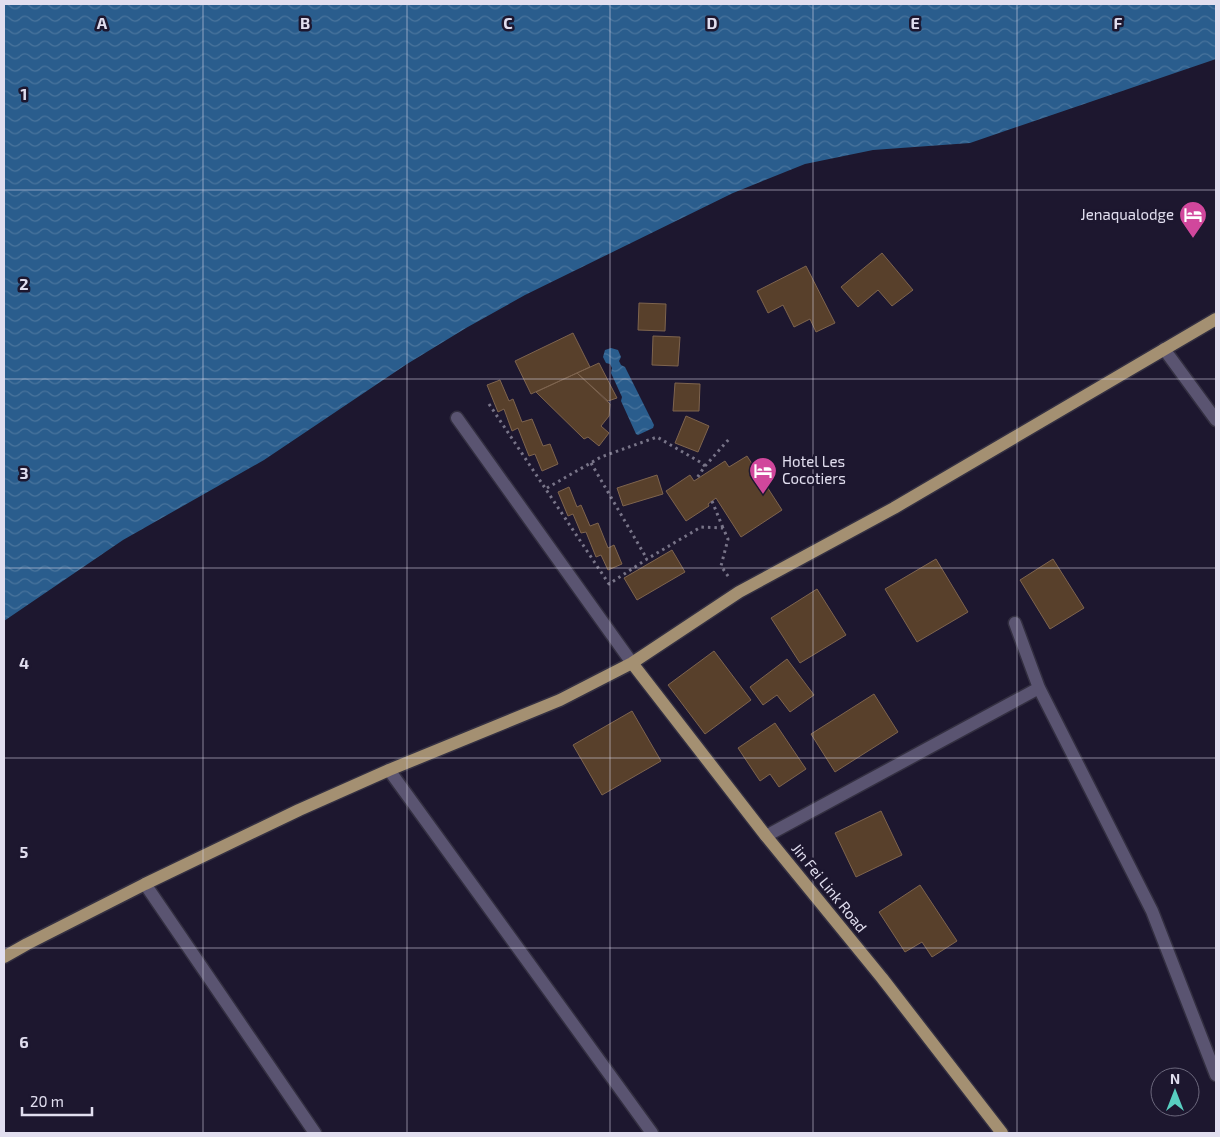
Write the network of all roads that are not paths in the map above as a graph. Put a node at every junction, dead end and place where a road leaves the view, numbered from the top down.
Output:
1 (1216, 319) edge
2 (1164, 349) junction
3 (457, 418) dead end
4 (1216, 420) edge
5 (1015, 623) dead end
6 (632, 662) junction
7 (1039, 688) junction
8 (389, 770) junction
9 (766, 836) junction
10 (145, 884) junction
11 (4, 957) edge
12 (1216, 1076) edge
13 (315, 1133) edge
14 (652, 1133) edge
15 (1002, 1133) edge

1 - 2 main road
2 - 4 street
2 - 6 main road
3 - 6 street
5 - 7 street
6 - 8 main road
6 - 9 main road, Jin Fei Link Road
7 - 9 street
7 - 12 street
8 - 10 main road
8 - 14 street
9 - 15 main road, Jin Fei Link Road
10 - 11 main road
10 - 13 street

